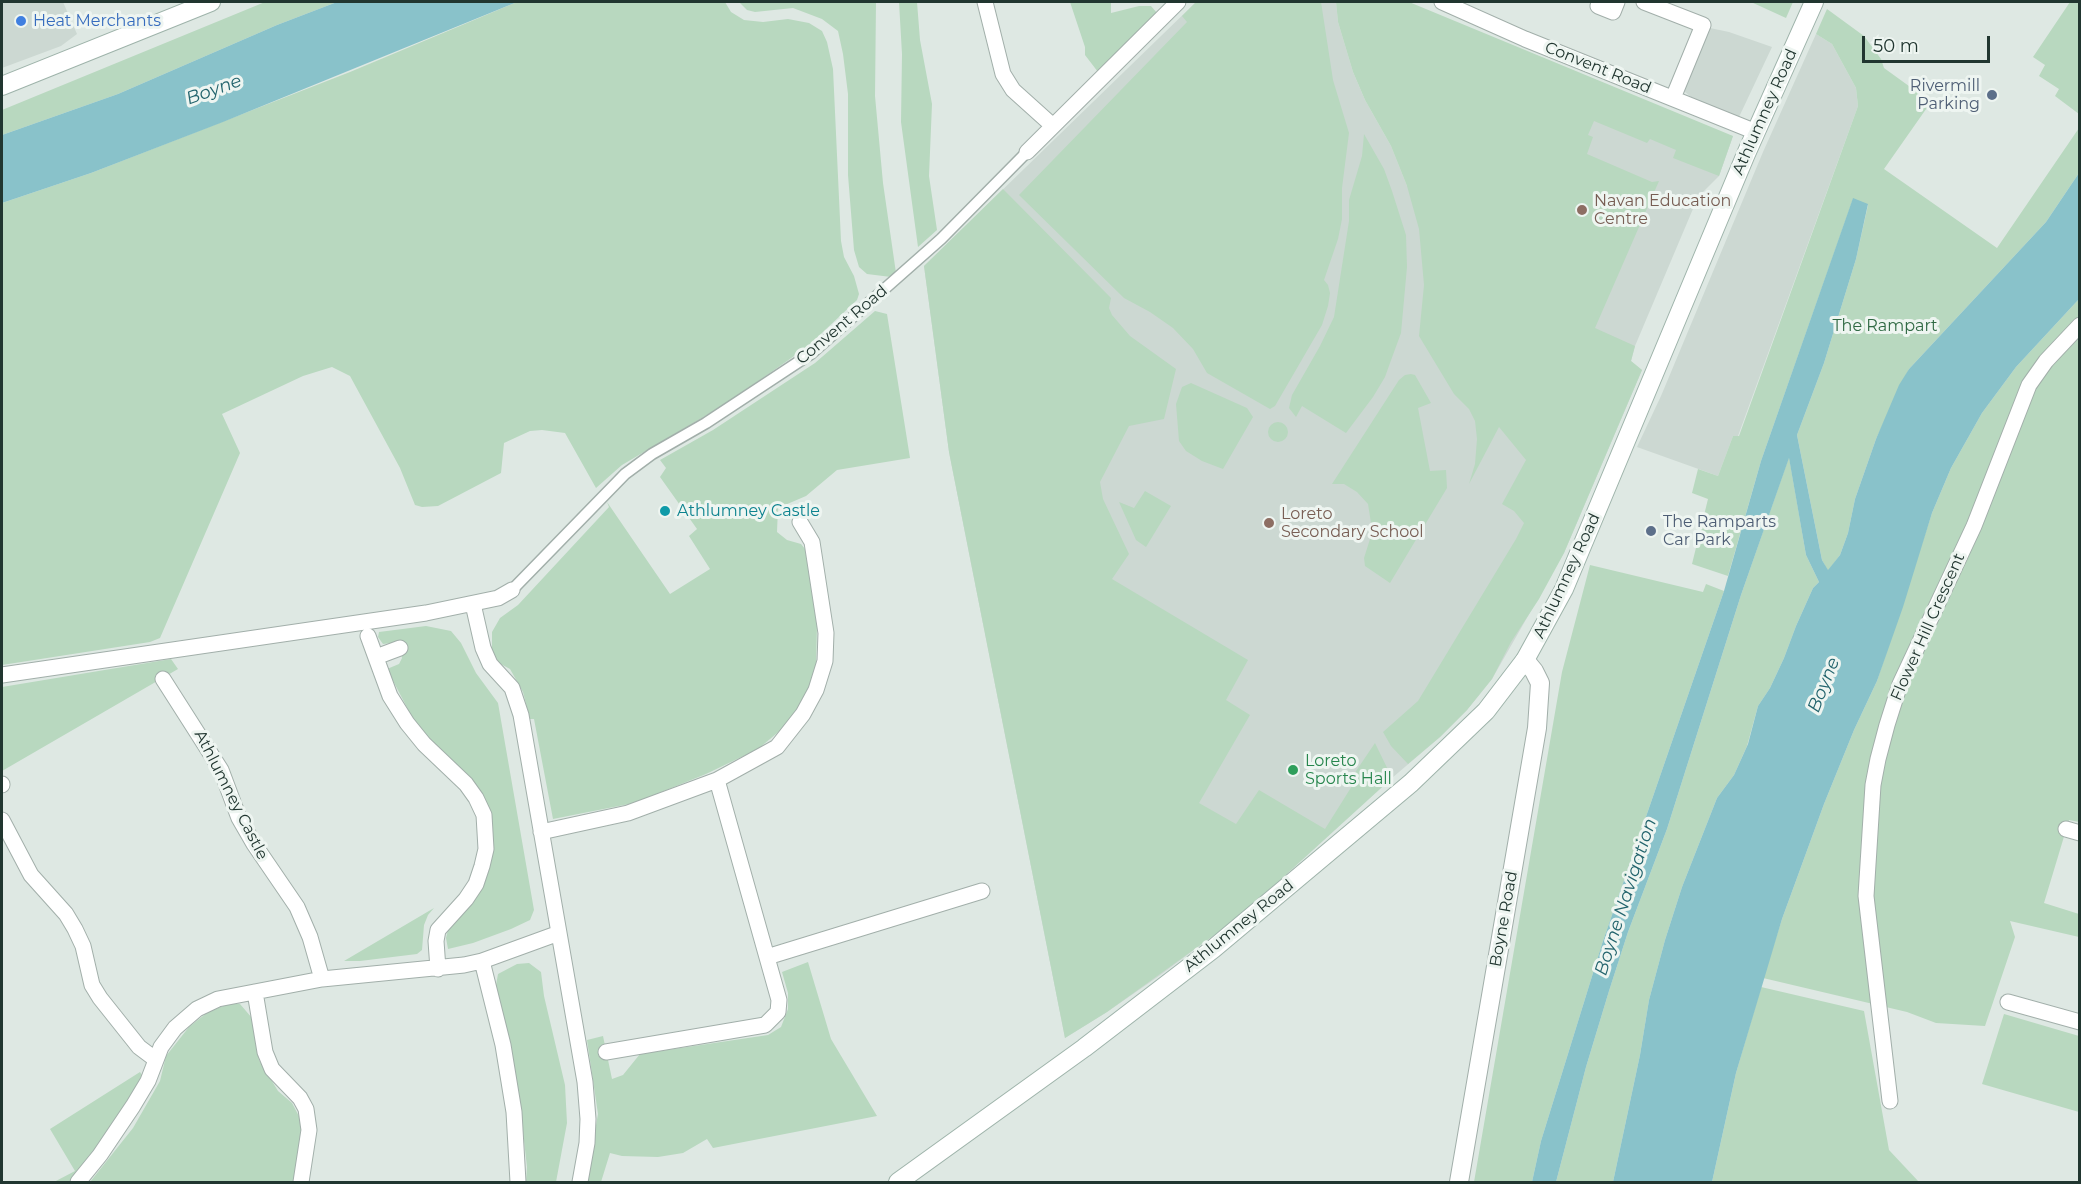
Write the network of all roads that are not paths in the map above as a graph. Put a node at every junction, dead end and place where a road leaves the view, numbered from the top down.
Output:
1 (211, 2) edge
2 (985, 2) edge
3 (1178, 2) edge
4 (1442, 2) edge
5 (1617, 2) edge
6 (1644, 2) edge
7 (1814, 2) edge
8 (1598, 6) dead end
9 (2, 86) edge
10 (1673, 98) junction
11 (1053, 126) junction
12 (1756, 132) junction
13 (1027, 152) joint
14 (2079, 325) edge
15 (800, 522) dead end
16 (512, 590) joint
17 (473, 604) junction
18 (368, 636) dead end
19 (400, 648) dead end
20 (376, 657) junction
21 (1525, 660) junction
22 (2, 675) edge
23 (164, 679) dead end
24 (717, 780) junction
25 (2, 820) edge
26 (541, 832) junction
27 (982, 891) dead end
28 (559, 933) junction
29 (767, 957) junction
30 (482, 961) junction
31 (438, 969) junction
32 (322, 979) junction
33 (255, 992) junction
34 (2008, 1002) dead end
35 (2079, 1022) edge
36 (606, 1052) dead end
37 (155, 1059) junction
38 (1890, 1101) dead end
39 (78, 1182) edge
40 (301, 1182) edge
41 (518, 1182) edge
42 (580, 1182) edge
43 (898, 1182) edge
44 (1458, 1182) edge

1 - 9 main road
2 - 11 street
3 - 11 street, Convent Road
4 - 10 street, Convent Road
5 - 8 street
6 - 10 street
7 - 12 main road, Athlumney Road
10 - 12 street, Convent Road
11 - 13 street, Convent Road
12 - 21 main road, Athlumney Road
13 - 16 street, Convent Road
14 - 38 street, Flower Hill Crescent
15 - 24 street
16 - 17 street, Convent Road
17 - 22 street, Convent Road
17 - 26 street
18 - 20 street
19 - 20 street
20 - 31 street
21 - 43 main road, Athlumney Road
21 - 44 main road, Boyne Road
23 - 32 street, Athlumney Castle
24 - 26 street
24 - 29 street
25 - 37 street
26 - 28 street
27 - 29 street
28 - 30 street
28 - 42 street
29 - 36 street
30 - 31 street
30 - 41 street
31 - 32 street
32 - 33 street
33 - 37 street
33 - 40 street
34 - 35 street
37 - 39 street

